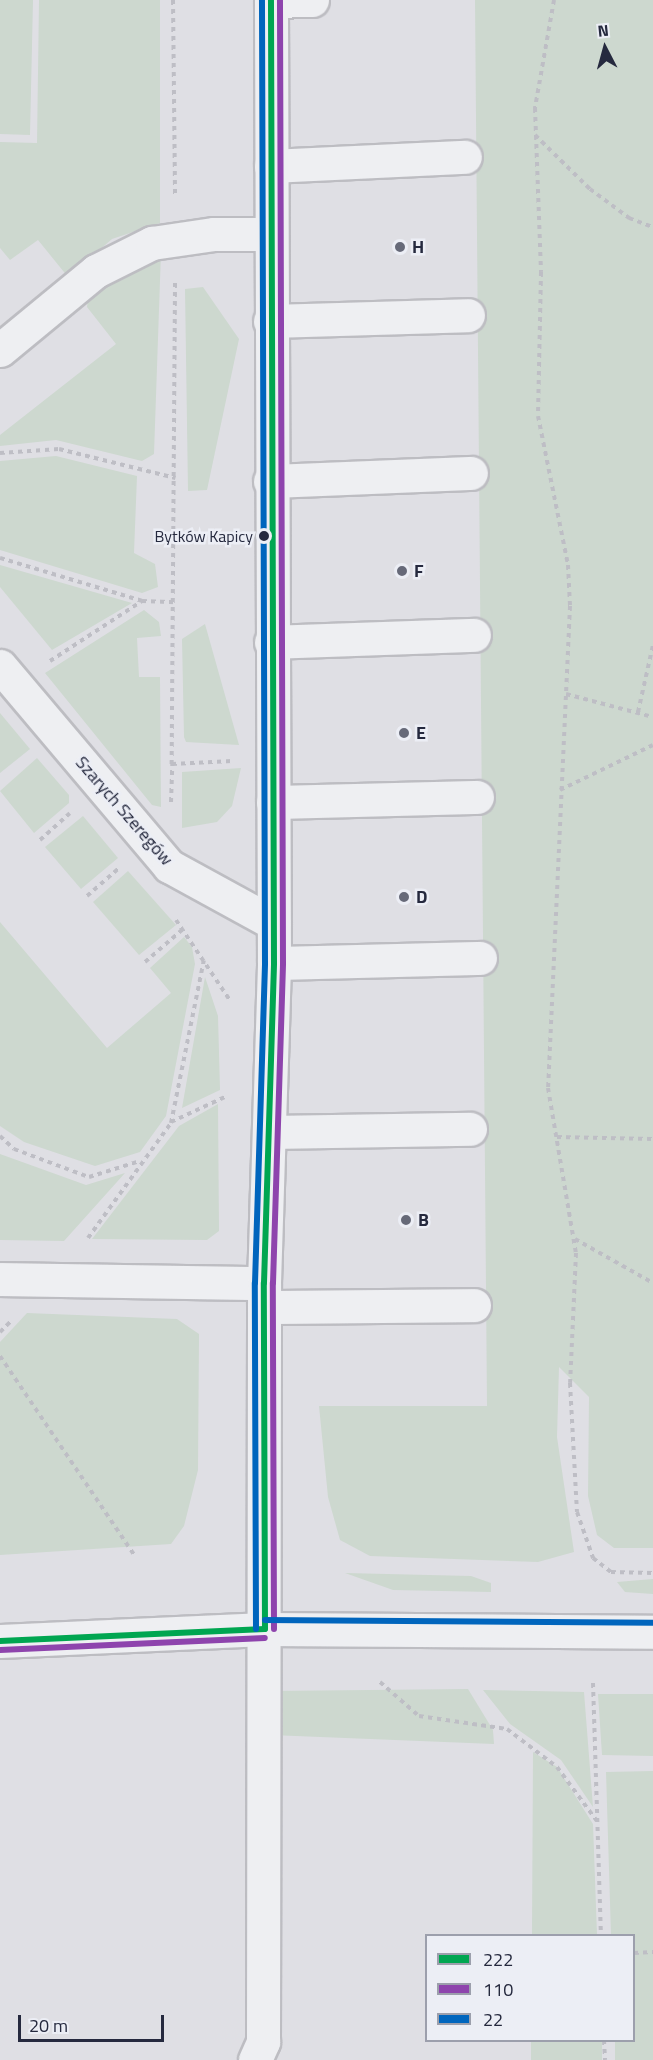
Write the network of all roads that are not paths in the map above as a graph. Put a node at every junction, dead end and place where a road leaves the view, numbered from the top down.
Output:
1 (271, 0) edge
2 (312, 0) edge
3 (465, 158) dead end
4 (271, 166) junction
5 (270, 234) junction
6 (468, 315) dead end
7 (270, 321) junction
8 (0, 350) edge
9 (471, 473) dead end
10 (270, 481) junction
11 (474, 635) dead end
12 (271, 642) junction
13 (7, 675) edge
14 (477, 797) dead end
15 (273, 802) junction
16 (273, 923) junction
17 (480, 958) dead end
18 (273, 963) junction
19 (470, 1129) dead end
20 (271, 1132) junction
21 (0, 1279) edge
22 (264, 1295) junction
23 (474, 1305) dead end
24 (265, 1629) junction
25 (653, 1632) edge
26 (0, 1641) edge
27 (255, 2060) edge

1 - 2 street
1 - 4 street
3 - 4 street
4 - 5 street
5 - 7 street
5 - 8 street
6 - 7 street
7 - 10 street
9 - 10 street
10 - 12 street
11 - 12 street
12 - 15 street
13 - 16 street, Szarych Szeregów
14 - 15 street
15 - 16 street
16 - 18 street
17 - 18 street
18 - 20 street
19 - 20 street
20 - 22 street
21 - 22 street
22 - 23 street
22 - 24 street
24 - 25 street
24 - 26 street
24 - 27 street

